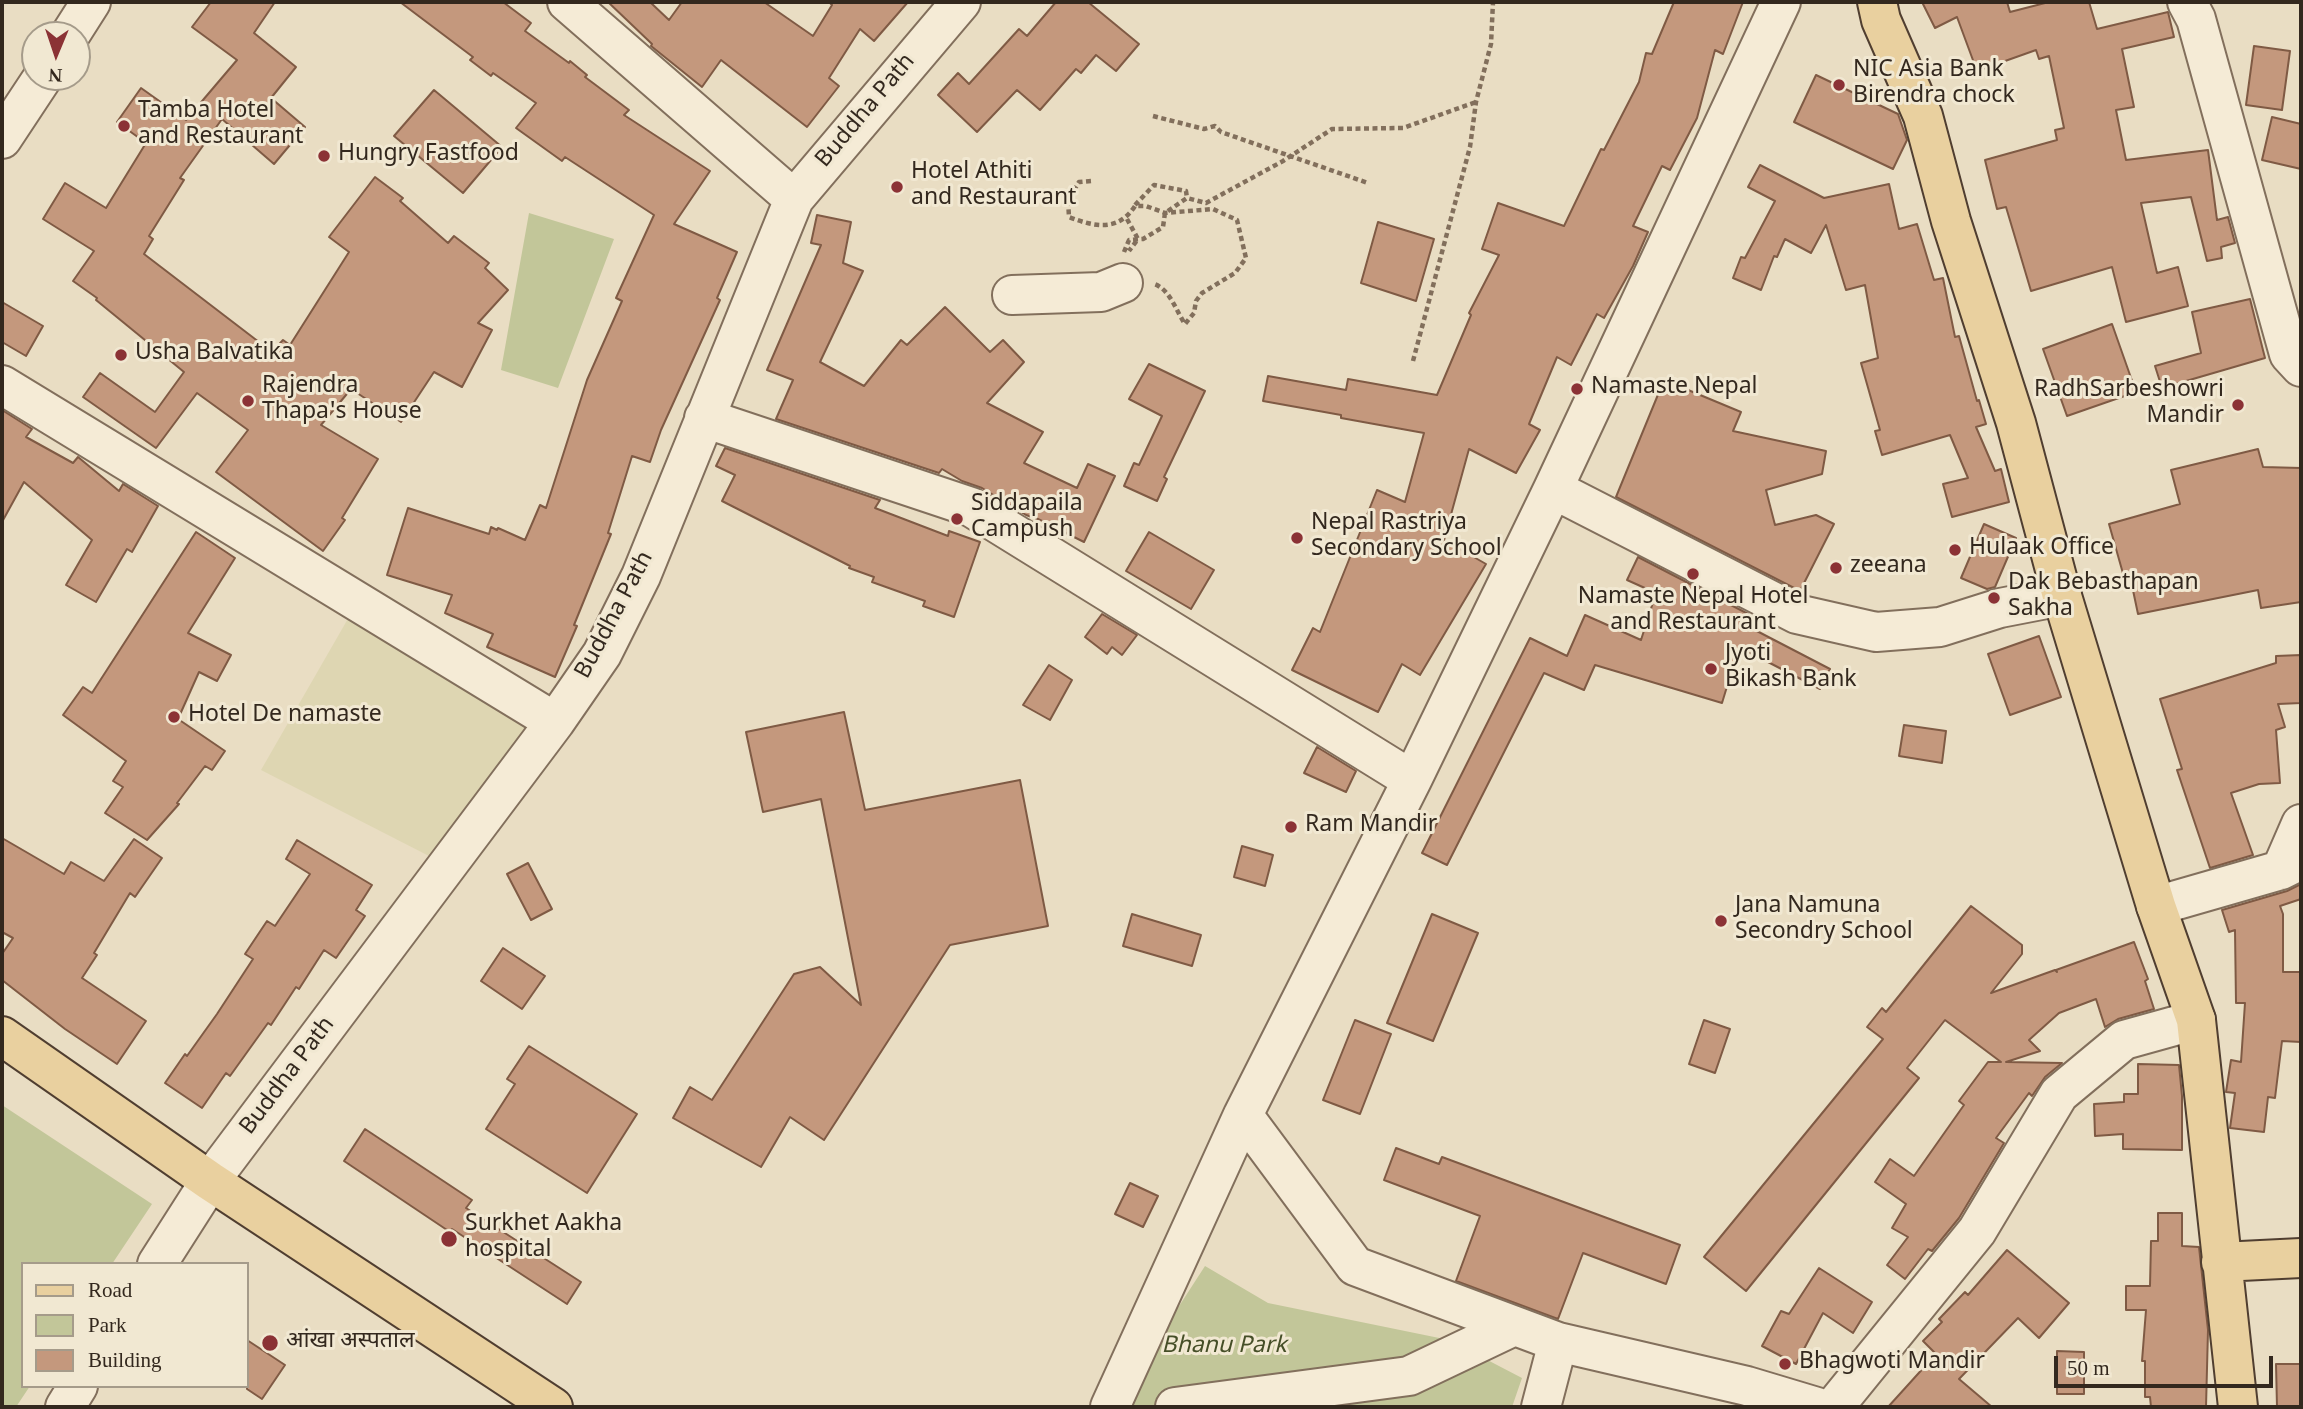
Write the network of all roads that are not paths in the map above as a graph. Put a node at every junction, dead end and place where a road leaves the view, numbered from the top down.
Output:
1 (90, 2) edge
2 (567, 2) edge
3 (961, 2) edge
4 (1781, 2) edge
5 (1877, 2) edge
6 (2187, 2) edge
7 (78, 21) edge
8 (24, 91) edge
9 (2, 139) edge
10 (794, 199) junction
11 (1123, 284) road end
12 (1012, 295) dead end
13 (2297, 356) edge
14 (2, 385) edge
15 (704, 418) junction
16 (1553, 489) junction
17 (2062, 596) junction
18 (555, 722) junction
19 (1412, 780) junction
20 (2301, 824) edge
21 (2291, 865) edge
22 (2156, 906) junction
23 (2196, 1020) junction
24 (2, 1036) edge
25 (1243, 1115) junction
26 (210, 1181) junction
27 (2301, 1258) edge
28 (158, 1262) edge
29 (2221, 1262) junction
30 (1514, 1326) junction
31 (1558, 1342) junction
32 (77, 1388) edge
33 (65, 1407) edge
34 (552, 1407) edge
35 (1110, 1407) edge
36 (1175, 1407) edge
37 (1541, 1407) edge
38 (1817, 1407) edge
39 (1834, 1407) edge
40 (2238, 1407) edge

1 - 7 street
2 - 10 street
3 - 10 street, Buddha Path
4 - 16 street
5 - 17 main road
6 - 13 street
8 - 9 street
10 - 15 street, Buddha Path
11 - 12 street
14 - 18 street
15 - 18 street, Buddha Path
15 - 19 street
16 - 17 street
16 - 19 street
17 - 22 main road
18 - 26 street, Buddha Path
19 - 25 street
20 - 21 street
21 - 22 street
22 - 23 main road
23 - 29 main road
23 - 39 street
24 - 26 main road
25 - 30 street
25 - 35 street
26 - 28 street, Buddha Path
26 - 34 main road
27 - 29 main road
29 - 40 main road
30 - 31 street
30 - 36 street
31 - 37 street
31 - 38 street
32 - 33 street

